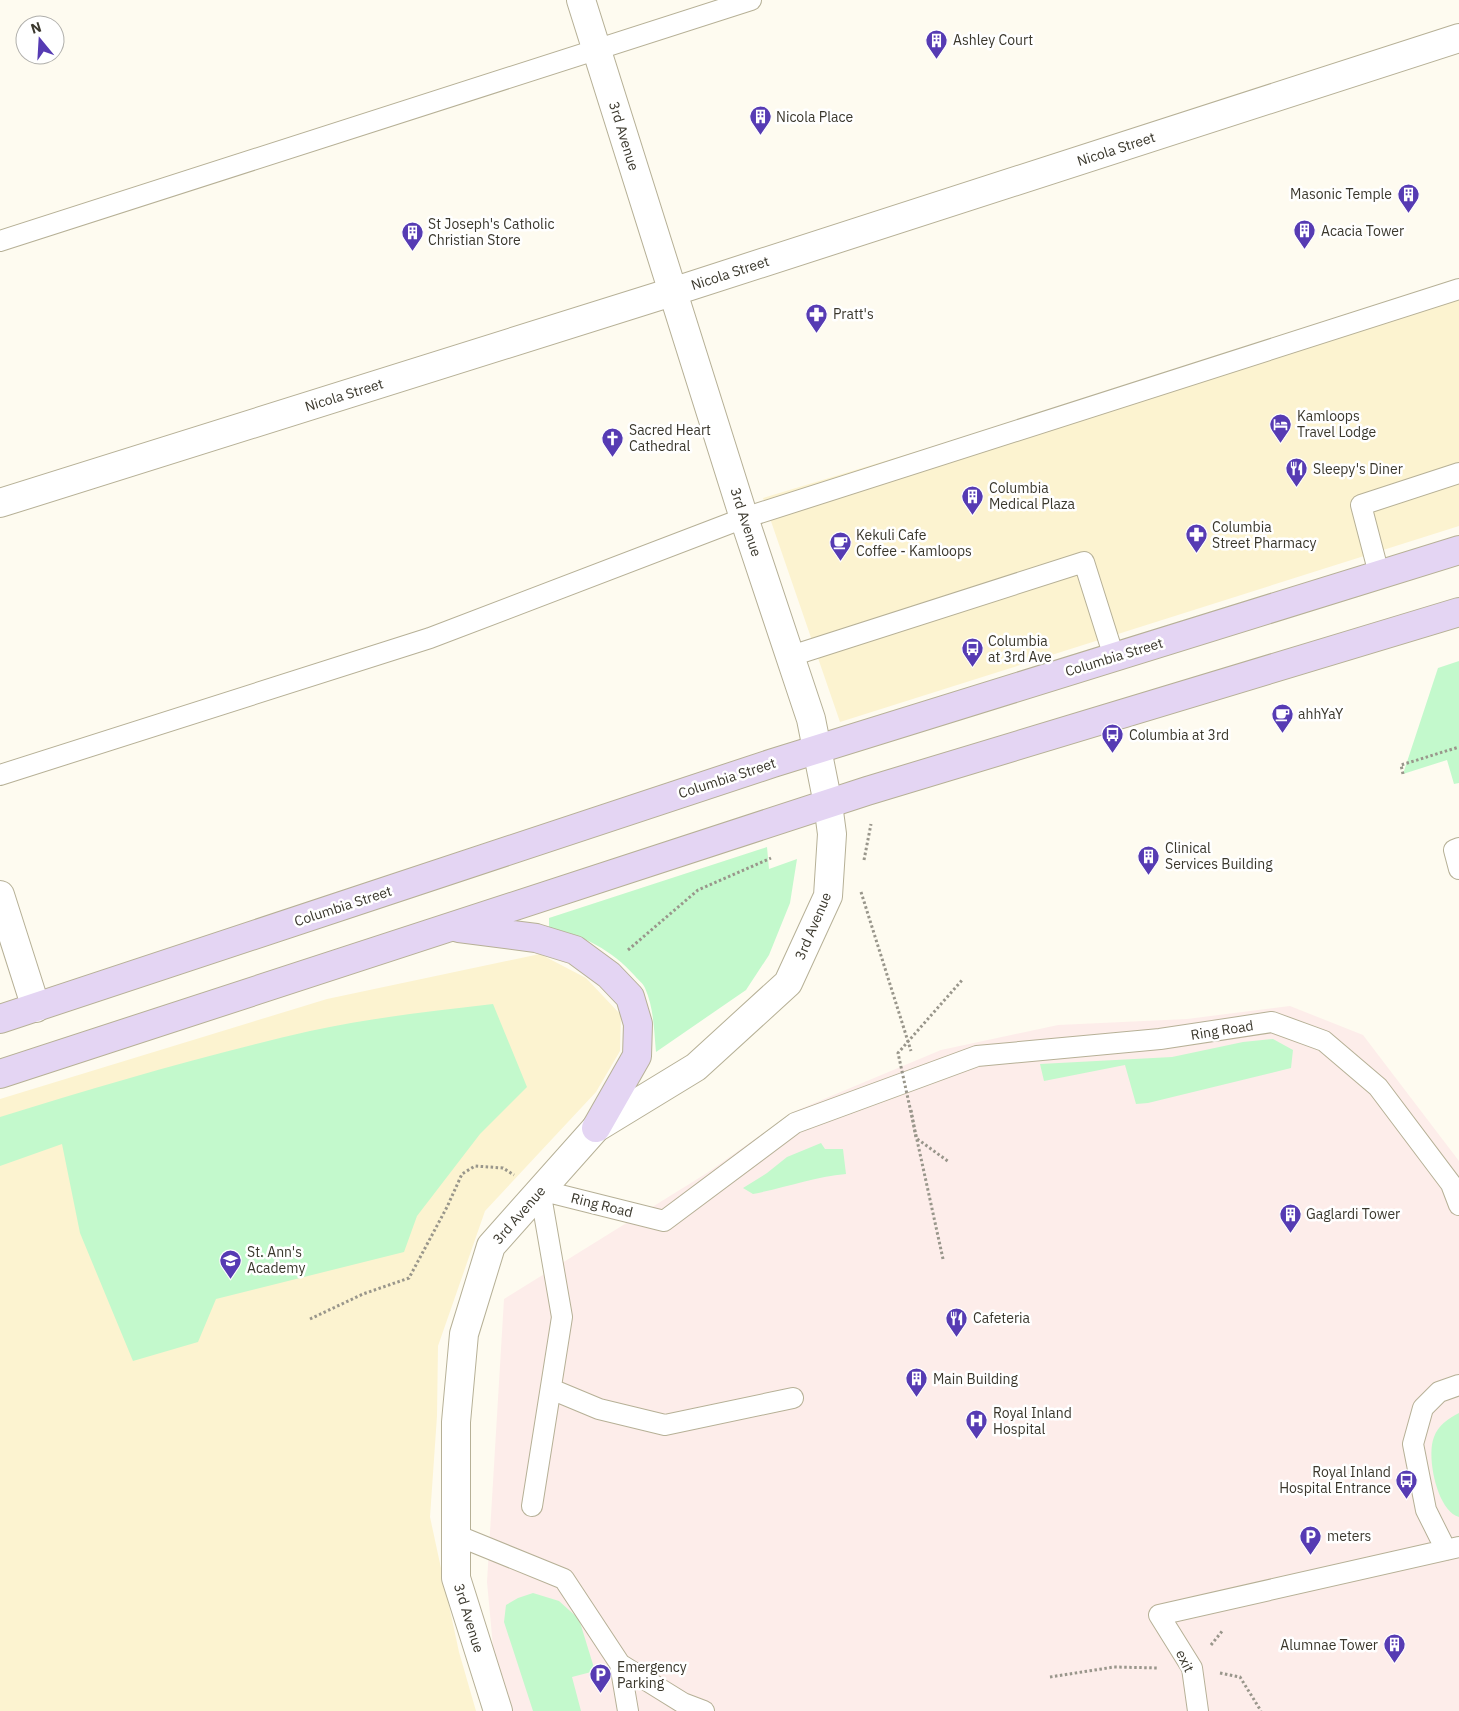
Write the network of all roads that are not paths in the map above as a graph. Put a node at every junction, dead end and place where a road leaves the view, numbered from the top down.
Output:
1 (581, 0) edge
2 (751, 0) edge
3 (1459, 38) edge
4 (597, 49) junction
5 (0, 241) edge
6 (1459, 289) edge
7 (672, 292) junction
8 (1459, 474) edge
9 (0, 503) edge
10 (744, 518) junction
11 (1459, 550) edge
12 (1380, 574) junction
13 (1459, 612) edge
14 (791, 656) junction
15 (1114, 657) junction
16 (818, 749) junction
17 (0, 774) edge
18 (828, 804) junction
19 (1459, 848) edge
20 (1459, 869) edge
21 (0, 895) edge
22 (453, 927) junction
23 (36, 1008) junction
24 (0, 1019) edge
25 (0, 1074) edge
26 (596, 1128) junction
27 (540, 1190) junction
28 (1459, 1205) edge
29 (1459, 1385) edge
30 (551, 1389) junction
31 (793, 1398) dead end
32 (532, 1506) dead end
33 (456, 1535) junction
34 (1453, 1549) edge
35 (620, 1664) junction
36 (498, 1711) edge
37 (628, 1711) edge
38 (704, 1711) edge
39 (1198, 1711) edge

1 - 4 street, 3rd Avenue
2 - 4 lane
3 - 7 street, Nicola Street
4 - 5 lane
4 - 7 street, 3rd Avenue
6 - 10 lane
7 - 9 street, Nicola Street
7 - 10 street, 3rd Avenue
8 - 12 lane
10 - 14 street, 3rd Avenue
10 - 17 lane
11 - 12 main road, Columbia Street
12 - 15 main road, Columbia Street
13 - 18 main road
14 - 15 lane
14 - 16 street, 3rd Avenue
15 - 16 main road, Columbia Street
16 - 18 street, 3rd Avenue
16 - 23 main road, Columbia Street
18 - 22 main road
18 - 26 street, 3rd Avenue
19 - 20 lane
21 - 23 street
22 - 25 main road
22 - 26 main road
23 - 24 main road, Columbia Street
26 - 27 street, 3rd Avenue
27 - 28 lane, Ring Road
27 - 30 lane
27 - 33 street, 3rd Avenue
29 - 34 lane
30 - 31 lane
30 - 32 lane
33 - 35 lane
33 - 36 street, 3rd Avenue
34 - 39 lane, exit
35 - 37 lane
35 - 38 lane

